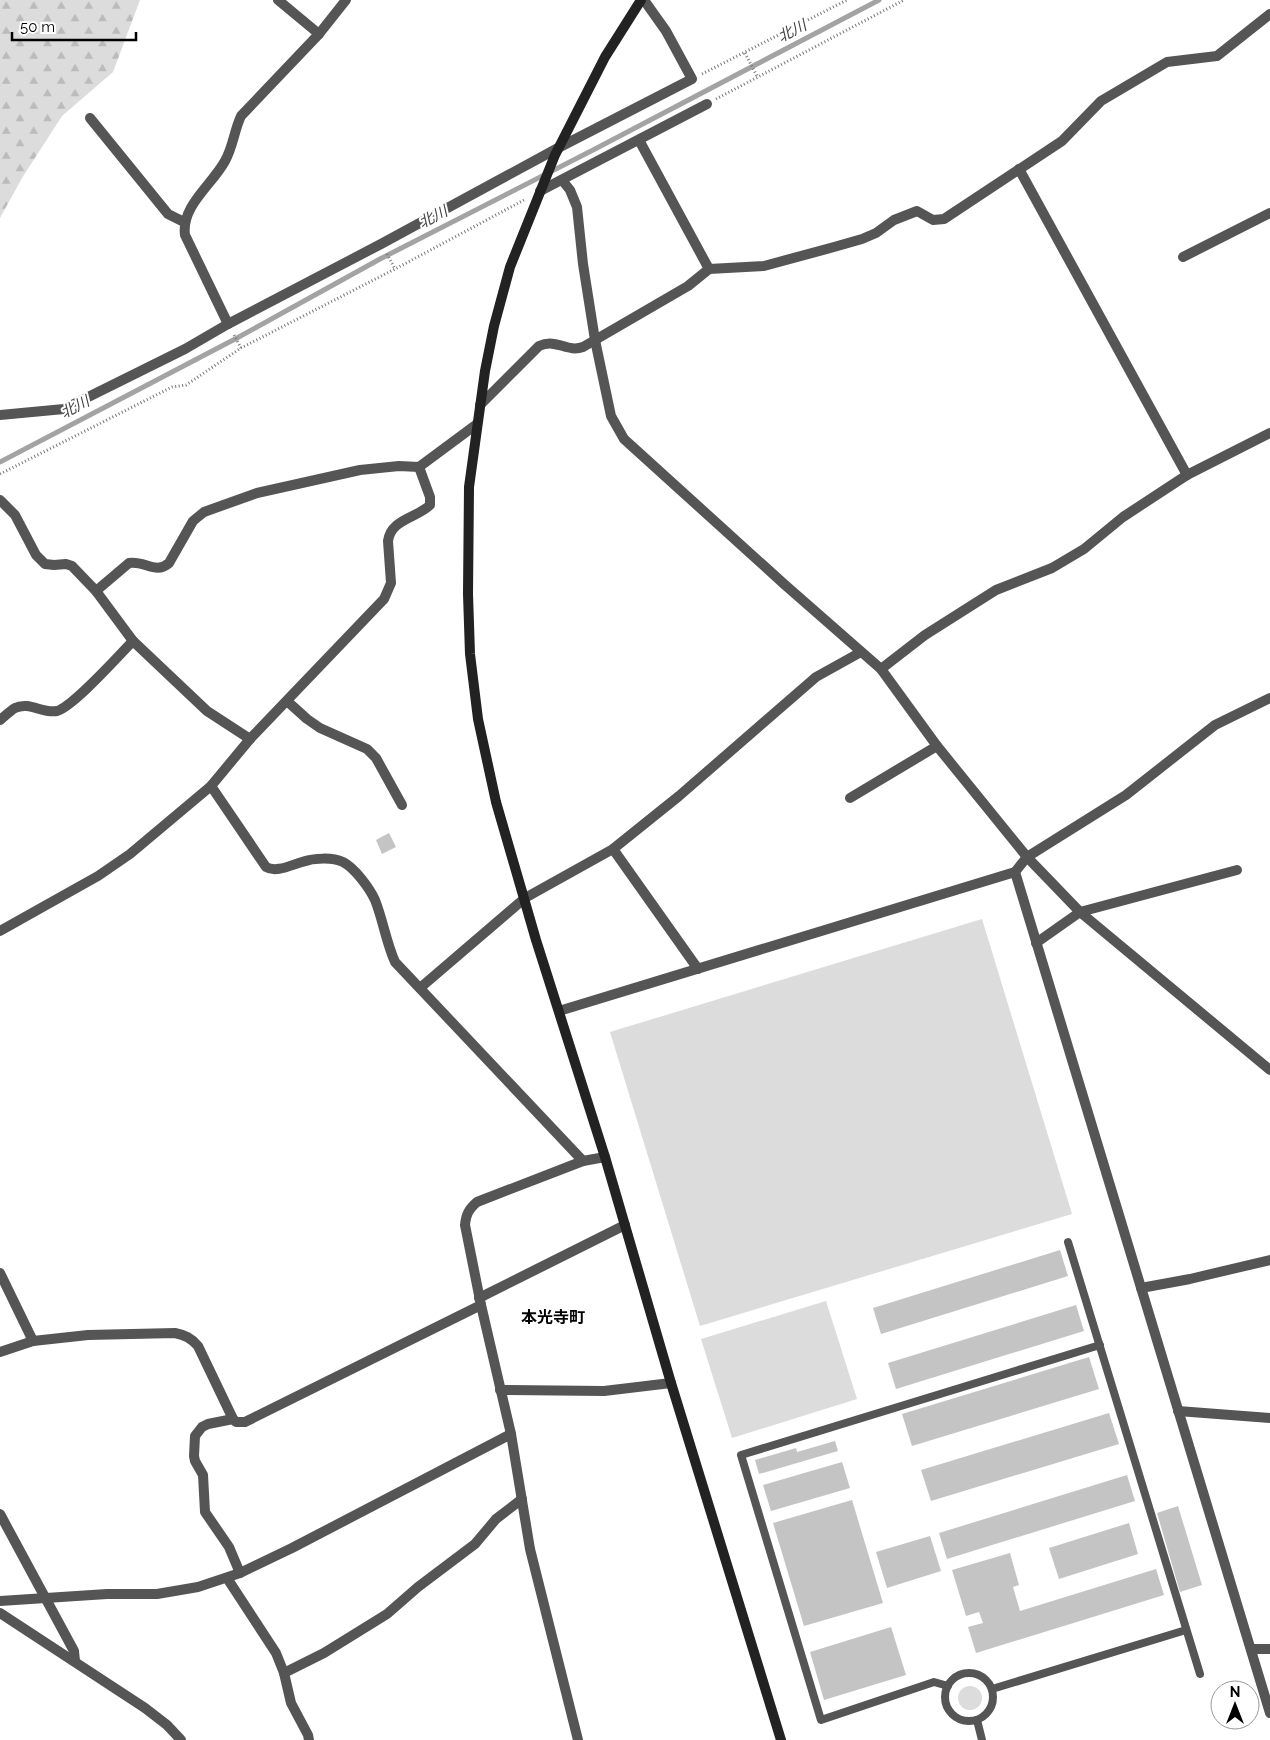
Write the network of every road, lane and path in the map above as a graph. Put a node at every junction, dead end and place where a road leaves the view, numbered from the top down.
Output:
1 (278, 0) edge
2 (346, 0) edge
3 (643, 0) edge
4 (847, 0) edge
5 (893, 0) edge
6 (904, 0) edge
7 (896, 4) junction
8 (1270, 14) edge
9 (319, 34) junction
10 (745, 53) junction
11 (758, 78) junction
12 (692, 79) junction
13 (707, 104) joint
14 (90, 118) dead end
15 (639, 140) junction
16 (556, 152) junction
17 (1018, 169) junction
18 (562, 180) junction
19 (542, 186) junction
20 (1270, 213) edge
21 (184, 222) junction
22 (1183, 257) dead end
23 (392, 264) dead end
24 (709, 268) junction
25 (395, 269) junction
26 (228, 324) junction
27 (595, 340) junction
28 (239, 344) dead end
29 (241, 348) junction
30 (480, 405) junction
31 (0, 414) edge
32 (477, 424) junction
33 (1270, 433) edge
34 (419, 468) junction
35 (0, 474) edge
36 (1187, 475) junction
37 (0, 500) edge
38 (96, 592) junction
39 (133, 640) junction
40 (861, 652) junction
41 (881, 669) junction
42 (1270, 698) edge
43 (287, 702) junction
44 (0, 720) edge
45 (250, 739) junction
46 (937, 746) junction
47 (211, 786) junction
48 (850, 798) dead end
49 (402, 805) dead end
50 (613, 849) junction
51 (1027, 857) junction
52 (1237, 870) dead end
53 (1015, 872) junction
54 (525, 898) junction
55 (1080, 912) junction
56 (0, 931) edge
57 (1036, 943) junction
58 (698, 969) junction
59 (420, 988) junction
60 (559, 1012) junction
61 (1270, 1070) edge
62 (605, 1157) junction
63 (583, 1161) junction
64 (625, 1225) junction
65 (1068, 1242) dead end
66 (1270, 1260) edge
67 (0, 1273) edge
68 (1141, 1288) junction
69 (480, 1301) junction
70 (34, 1341) junction
71 (1100, 1345) junction
72 (0, 1352) edge
73 (671, 1383) junction
74 (500, 1390) junction
75 (1178, 1411) junction
76 (1270, 1418) edge
77 (233, 1419) junction
78 (511, 1434) junction
79 (522, 1499) junction
80 (0, 1514) edge
81 (240, 1573) junction
82 (227, 1578) junction
83 (46, 1598) junction
84 (0, 1600) edge
85 (0, 1613) edge
86 (1186, 1630) junction
87 (1251, 1649) junction
88 (1270, 1649) edge
89 (75, 1661) junction
90 (284, 1673) junction
91 (1200, 1674) dead end
92 (948, 1686) junction
93 (992, 1689) junction
94 (1270, 1713) edge
95 (977, 1720) junction
96 (181, 1740) edge
97 (309, 1740) edge
98 (578, 1740) edge
99 (781, 1740) edge
100 (982, 1740) edge

1 - 9 street
2 - 9 street
3 - 12 street
3 - 16 street
4 - 10 path
5 - 7 path
6 - 7 path
7 - 11 path
8 - 17 street
9 - 21 street
10 - 11 path
10 - 12 path
11 - 13 path
12 - 16 street
13 - 15 street
14 - 21 street
15 - 18 street
15 - 24 street
16 - 19 street
16 - 26 street
17 - 24 street
17 - 36 street
18 - 19 street
18 - 27 street
19 - 25 path
19 - 30 street
20 - 22 street
21 - 26 street
23 - 25 path
24 - 27 street
25 - 29 path
26 - 31 street
27 - 30 street
27 - 40 street
28 - 29 path
29 - 35 path
30 - 32 street
32 - 34 street
32 - 54 street
33 - 36 street
34 - 38 street
34 - 43 street
36 - 41 street
37 - 38 street
38 - 39 street
39 - 44 street
39 - 45 street
40 - 41 street
40 - 50 street
41 - 46 street
42 - 51 street
43 - 45 street
43 - 49 street
45 - 47 street
46 - 48 street
46 - 51 street
47 - 56 street
47 - 59 street
50 - 54 street
50 - 58 street
51 - 53 street
51 - 55 street
52 - 55 street
53 - 57 street
53 - 58 street
54 - 59 street
54 - 60 street
55 - 57 street
55 - 61 street
57 - 68 street
58 - 60 street
59 - 63 street
60 - 62 street
62 - 63 street
62 - 64 street
63 - 69 street
64 - 69 street
64 - 73 street
65 - 71 lane
66 - 68 street
67 - 70 street
68 - 75 street
69 - 74 street
69 - 77 street
70 - 72 street
70 - 77 street
71 - 86 lane
71 - 92 lane
73 - 74 street
73 - 99 street
74 - 78 street
75 - 76 street
75 - 87 street
77 - 81 street
78 - 79 street
78 - 81 street
79 - 90 street
79 - 98 street
80 - 83 street
81 - 82 street
82 - 83 street
82 - 90 street
83 - 84 street
83 - 89 street
85 - 89 street
86 - 91 lane
86 - 93 lane
87 - 88 street
87 - 94 street
89 - 96 street
90 - 97 street
92 - 93 lane
92 - 95 lane
93 - 95 lane
95 - 100 lane

